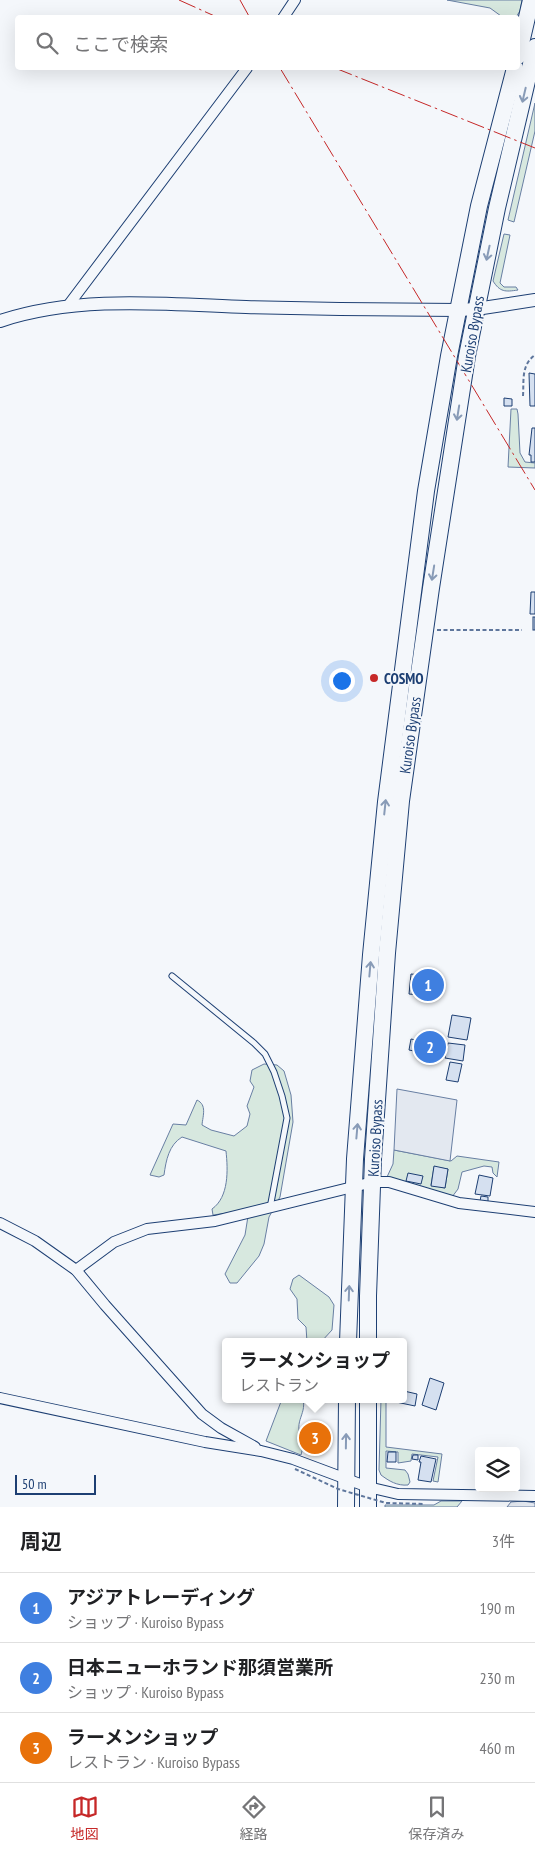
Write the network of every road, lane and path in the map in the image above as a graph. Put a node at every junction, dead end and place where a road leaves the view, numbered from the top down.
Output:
1 (296, 0) edge
2 (531, 0) edge
3 (285, 15) edge
4 (520, 47) edge
5 (535, 47) edge
6 (245, 70) edge
7 (514, 70) edge
8 (535, 300) edge
9 (67, 307) junction
10 (476, 309) junction
11 (459, 310) junction
12 (0, 321) edge
13 (535, 355) edge
14 (523, 396) dead end
15 (425, 630) junction
16 (522, 630) dead end
17 (172, 976) dead end
18 (373, 1182) junction
19 (354, 1188) junction
20 (270, 1208) junction
21 (535, 1212) edge
22 (0, 1223) edge
23 (76, 1270) junction
24 (348, 1338) edge
25 (368, 1338) edge
26 (0, 1398) edge
27 (347, 1403) edge
28 (368, 1403) edge
29 (261, 1451) junction
30 (295, 1470) dead end
31 (345, 1478) junction
32 (368, 1487) junction
33 (535, 1496) edge
34 (424, 1504) dead end
35 (346, 1507) edge
36 (368, 1507) edge

1 - 3 street
2 - 4 highway
5 -> 10 highway, Kuroiso Bypass
6 - 9 street
7 - 11 highway, Kuroiso Bypass
8 - 10 street
9 - 11 street
9 - 12 street
10 - 11 street
10 -> 15 highway, Kuroiso Bypass
19 -> 11 highway, Kuroiso Bypass
13 - 14 path
15 - 16 path
15 - 18 highway, Kuroiso Bypass
17 - 20 lane
18 - 19 street
18 - 21 street
18 - 25 highway, Kuroiso Bypass
19 - 20 street
24 -> 19 highway, Kuroiso Bypass
20 - 23 street
22 - 23 street
23 - 29 street
26 - 29 street
31 -> 27 highway
28 - 32 highway
29 - 31 street
30 - 34 path, bridge
31 - 32 street
31 - 35 highway
32 - 33 street
32 - 36 highway

